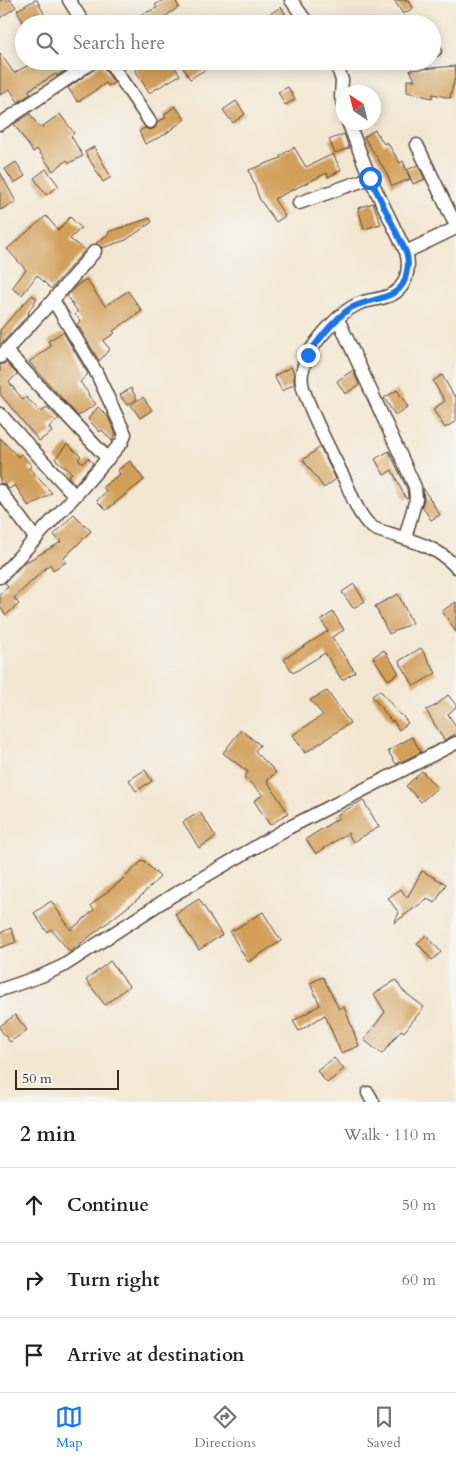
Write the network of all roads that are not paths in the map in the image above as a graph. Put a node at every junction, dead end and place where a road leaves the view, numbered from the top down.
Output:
1 (69, 0) edge
2 (292, 0) edge
3 (78, 15) edge
4 (302, 15) edge
5 (81, 70) edge
6 (119, 70) edge
7 (338, 70) edge
8 (341, 85) edge
9 (150, 122) dead end
10 (0, 124) edge
11 (351, 130) edge
12 (417, 145) dead end
13 (370, 178) junction
14 (299, 203) dead end
15 (456, 227) edge
16 (95, 250) dead end
17 (406, 252) junction
18 (53, 300) junction
19 (338, 319) junction
20 (3, 354) edge
21 (0, 414) edge
22 (108, 459) junction
23 (0, 490) edge
24 (75, 496) junction
25 (405, 538) junction
26 (36, 539) junction
27 (456, 567) edge
28 (1, 572) edge
29 (456, 743) edge
30 (0, 990) edge

1 - 3 street
2 - 4 street
5 - 10 street
6 - 9 street
7 - 8 street
11 - 13 street
12 - 15 street
13 - 14 street
13 - 17 street
15 - 17 street
16 - 18 street
17 - 19 street
18 - 20 street
18 - 22 street
19 - 25 street
19 - 25 street
20 - 22 street
21 - 24 street
22 - 24 street
23 - 26 street
24 - 26 street
25 - 27 street
26 - 28 street
29 - 30 street

